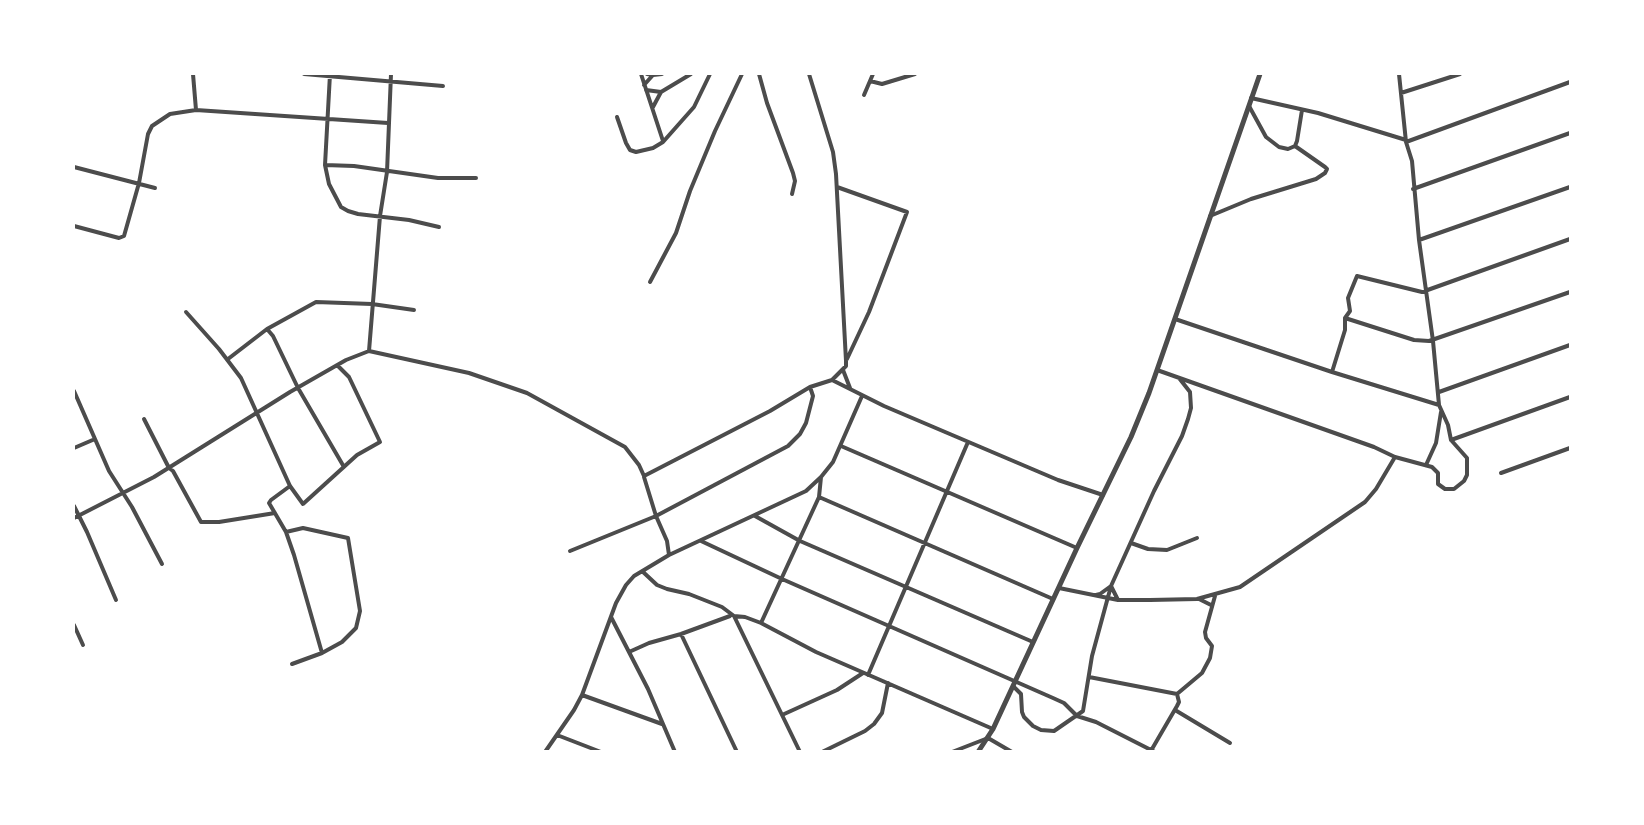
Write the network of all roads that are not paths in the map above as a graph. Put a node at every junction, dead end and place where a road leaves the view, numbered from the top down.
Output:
1 (193, 74) edge
2 (304, 74) edge
3 (391, 74) edge
4 (641, 74) edge
5 (650, 74) edge
6 (662, 74) edge
7 (691, 74) edge
8 (710, 74) edge
9 (742, 74) edge
10 (759, 74) edge
11 (809, 74) edge
12 (873, 74) edge
13 (915, 74) edge
14 (1260, 74) edge
15 (1399, 74) edge
16 (1460, 74) edge
17 (329, 75) edge
18 (390, 81) junction
19 (870, 81) junction
20 (1570, 82) edge
21 (644, 85) junction
22 (443, 86) dead end
23 (646, 90) junction
24 (661, 92) junction
25 (1401, 93) junction
26 (864, 94) dead end
27 (1251, 98) junction
28 (1249, 106) junction
29 (652, 108) junction
30 (196, 110) junction
31 (1302, 110) junction
32 (617, 117) dead end
33 (327, 118) junction
34 (388, 123) junction
35 (1570, 133) edge
36 (1406, 141) junction
37 (663, 142) junction
38 (1295, 146) junction
39 (325, 165) junction
40 (74, 167) edge
41 (387, 172) junction
42 (476, 178) dead end
43 (139, 183) junction
44 (837, 187) junction
45 (1570, 187) edge
46 (155, 188) dead end
47 (1413, 189) junction
48 (792, 194) dead end
49 (380, 216) junction
50 (1210, 216) junction
51 (74, 226) edge
52 (439, 227) dead end
53 (1570, 239) edge
54 (1419, 240) junction
55 (650, 282) dead end
56 (1427, 290) junction
57 (1570, 292) edge
58 (372, 304) junction
59 (414, 310) dead end
60 (186, 312) dead end
61 (1345, 318) junction
62 (1174, 319) junction
63 (267, 329) junction
64 (1433, 341) junction
65 (1570, 345) edge
66 (369, 351) junction
67 (228, 359) junction
68 (846, 361) junction
69 (337, 365) junction
70 (843, 370) junction
71 (1156, 370) junction
72 (1332, 372) junction
73 (1176, 376) junction
74 (832, 380) junction
75 (298, 387) junction
76 (810, 387) junction
77 (850, 388) junction
78 (74, 391) edge
79 (1439, 392) junction
80 (862, 396) junction
81 (1570, 398) edge
82 (1439, 405) junction
83 (1441, 411) junction
84 (258, 413) junction
85 (144, 419) dead end
86 (94, 439) junction
87 (1451, 440) junction
88 (968, 442) junction
89 (841, 446) junction
90 (74, 448) edge
91 (1570, 448) edge
92 (1395, 457) junction
93 (1426, 465) junction
94 (345, 467) junction
95 (169, 468) junction
96 (1501, 473) dead end
97 (644, 476) junction
98 (821, 477) junction
99 (290, 486) junction
100 (947, 492) junction
101 (121, 493) junction
102 (1103, 495) junction
103 (819, 497) junction
104 (74, 506) edge
105 (275, 513) junction
106 (76, 516) edge
107 (656, 516) junction
108 (754, 516) junction
109 (286, 532) junction
110 (1197, 538) dead end
111 (701, 541) junction
112 (800, 541) junction
113 (924, 542) junction
114 (1131, 543) junction
115 (1077, 548) junction
116 (570, 551) dead end
117 (669, 555) junction
118 (162, 564) dead end
119 (642, 571) junction
120 (782, 579) junction
121 (1111, 586) junction
122 (906, 587) junction
123 (1059, 588) junction
124 (1095, 595) junction
125 (1215, 595) junction
126 (1053, 598) junction
127 (1107, 598) junction
128 (1197, 599) junction
129 (116, 600) dead end
130 (1118, 600) junction
131 (1211, 605) junction
132 (611, 616) junction
133 (732, 616) junction
134 (761, 623) junction
135 (74, 625) edge
136 (889, 626) junction
137 (681, 634) junction
138 (1034, 643) junction
139 (83, 645) dead end
140 (629, 652) junction
141 (322, 653) junction
142 (292, 664) dead end
143 (862, 673) junction
144 (868, 675) junction
145 (1089, 677) junction
146 (888, 683) junction
147 (1013, 683) junction
148 (1177, 694) junction
149 (582, 695) junction
150 (1175, 710) junction
151 (782, 715) junction
152 (1077, 716) junction
153 (662, 724) junction
154 (993, 729) junction
155 (557, 735) junction
156 (988, 738) junction
157 (1230, 743) dead end
158 (963, 749) edge
159 (1154, 750) edge
160 (545, 752) edge
161 (601, 752) edge
162 (675, 752) edge
163 (737, 752) edge
164 (800, 752) edge
165 (822, 752) edge
166 (952, 752) edge
167 (978, 752) edge
168 (1012, 752) edge

1 - 30 street
2 - 17 street
3 - 18 street
4 - 21 street
5 - 6 street
5 - 21 street
7 - 24 street
8 - 37 street
9 - 55 street
10 - 48 street
11 - 44 street
12 - 19 street
13 - 19 street
14 - 27 street
15 - 25 street
16 - 25 street
17 - 18 street
17 - 33 street
18 - 22 street
18 - 34 street
19 - 26 street
20 - 36 street
21 - 23 street
23 - 24 street
23 - 29 street
24 - 29 street
25 - 36 street
27 - 28 street
27 - 31 street
28 - 38 street
28 - 50 street
29 - 37 street
30 - 33 street
30 - 43 street
31 - 36 street
31 - 38 street
32 - 37 street
33 - 34 street
33 - 39 street
34 - 41 street
35 - 47 street
36 - 47 street
38 - 50 street
39 - 41 street
39 - 49 street
40 - 43 street
41 - 42 street
41 - 49 street
43 - 46 street
43 - 51 street
44 - 68 street
44 - 68 street
45 - 54 street
47 - 54 street
49 - 52 street
49 - 58 street
50 - 62 street
53 - 56 street
54 - 56 street
56 - 61 street
56 - 64 street
57 - 64 street
58 - 59 street
58 - 63 street
58 - 66 street
60 - 67 street
61 - 64 street
61 - 72 street
62 - 71 street
62 - 72 street
63 - 67 street
63 - 75 street
64 - 79 street
65 - 79 street
66 - 69 street
66 - 97 street
67 - 84 street
68 - 70 street
69 - 75 street
69 - 94 street
70 - 74 street
70 - 77 street
71 - 73 street
71 - 102 street
72 - 82 street
73 - 92 street
73 - 114 street
74 - 76 street
74 - 77 street
75 - 84 street
75 - 94 street
76 - 97 street
76 - 107 street
77 - 80 street
78 - 86 street
79 - 82 street
80 - 88 street
80 - 89 street
81 - 87 street
82 - 83 street
83 - 87 street
83 - 93 street
84 - 95 street
84 - 99 street
85 - 95 street
86 - 90 street
86 - 101 street
87 - 93 street
88 - 100 street
88 - 102 street
89 - 98 street
89 - 100 street
91 - 96 street
92 - 93 street
92 - 125 street
94 - 99 street
95 - 101 street
95 - 105 street
97 - 107 street
98 - 103 street
98 - 108 street
99 - 105 street
100 - 113 street
100 - 115 street
101 - 106 street
101 - 118 street
102 - 115 street
103 - 112 street
103 - 113 street
104 - 106 street
105 - 109 street
106 - 129 street
107 - 116 street
107 - 117 street
108 - 111 street
108 - 112 street
109 - 141 street
109 - 141 street
110 - 114 street
111 - 117 street
111 - 120 street
112 - 120 street
112 - 122 street
113 - 122 street
113 - 126 street
114 - 121 street
115 - 123 street
117 - 119 street
119 - 132 street
119 - 133 street
120 - 134 street
120 - 136 street
121 - 124 street
121 - 127 street
121 - 130 street
122 - 136 street
122 - 138 street
123 - 124 street
123 - 126 street
124 - 127 street
125 - 128 street
125 - 131 street
126 - 138 street
127 - 130 street
127 - 145 street
128 - 130 street
128 - 131 street
131 - 148 street
132 - 140 street
132 - 149 street
133 - 134 street
133 - 137 street
133 - 151 street
134 - 143 street
135 - 139 street
136 - 144 street
136 - 147 street
137 - 140 street
137 - 163 street
138 - 147 street
140 - 153 street
141 - 142 street
143 - 144 street
143 - 151 street
144 - 146 street
145 - 148 street
145 - 152 street
146 - 154 street
146 - 165 street
147 - 152 street
147 - 152 street
147 - 154 street
148 - 150 street
149 - 153 street
149 - 155 street
150 - 157 street
150 - 159 street
151 - 164 street
152 - 159 street
153 - 162 street
154 - 156 street
155 - 160 street
155 - 161 street
156 - 158 street
156 - 167 street
156 - 168 street
158 - 166 street

